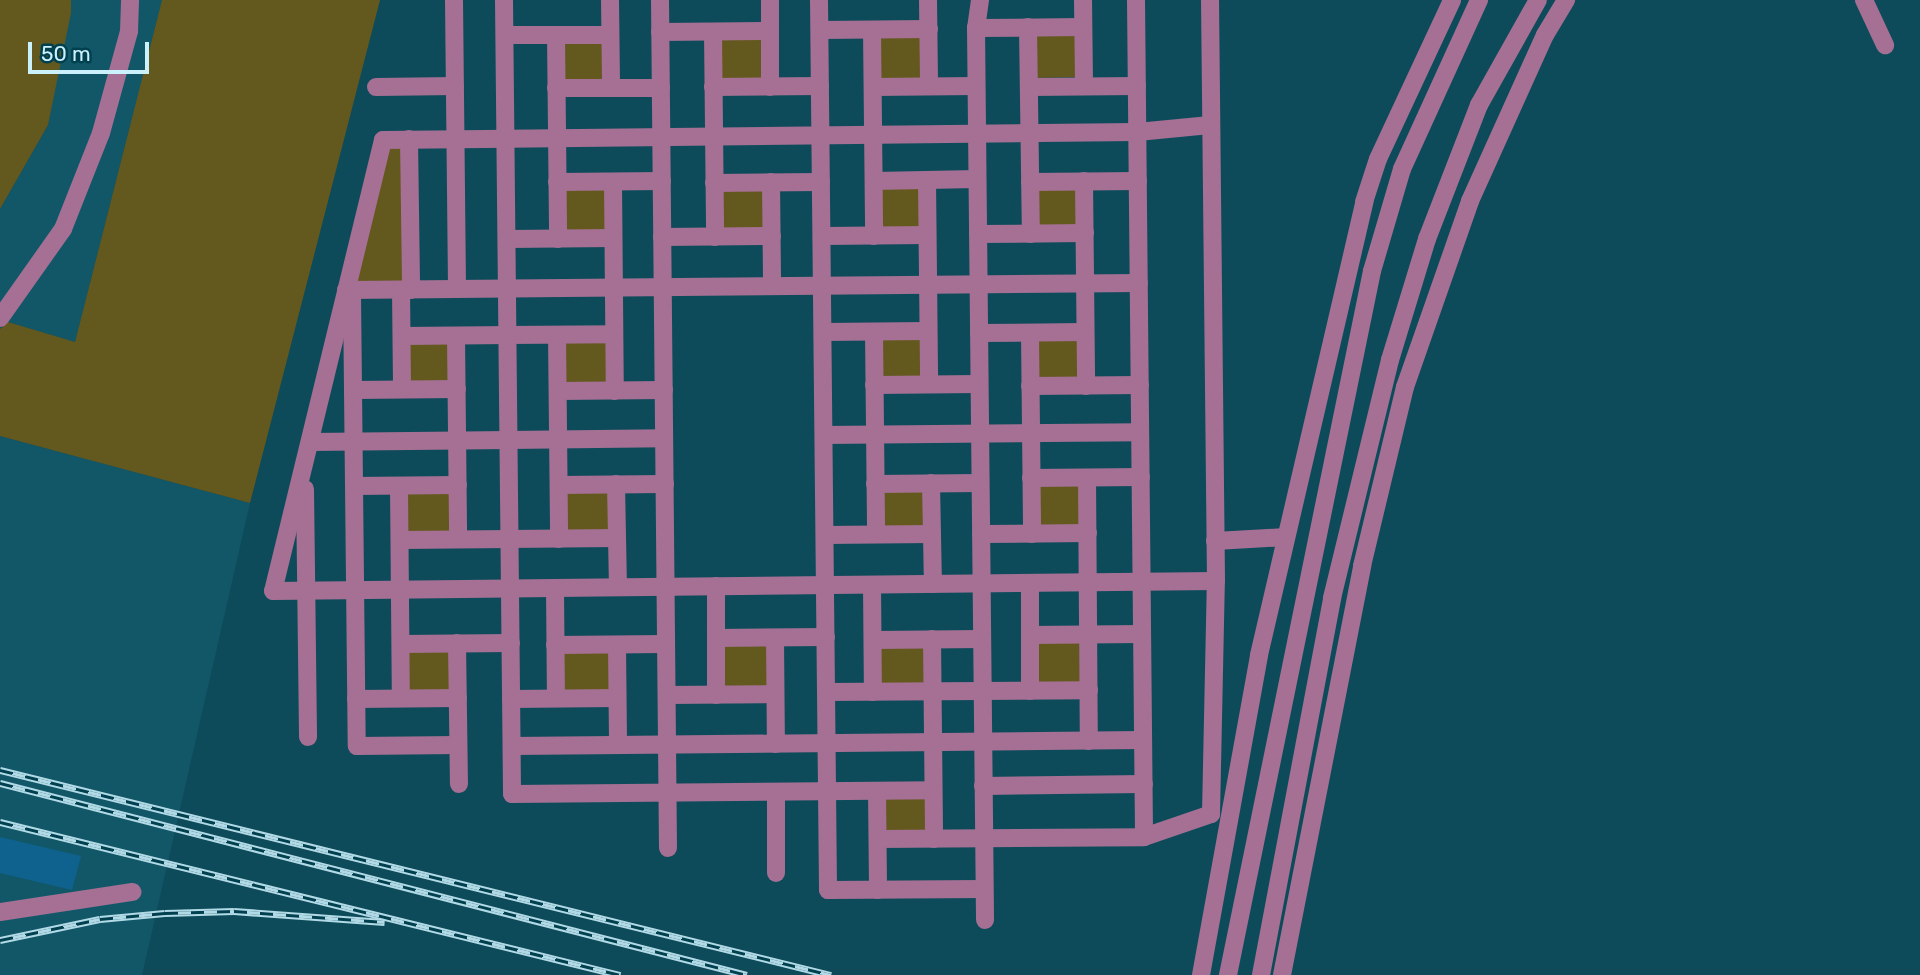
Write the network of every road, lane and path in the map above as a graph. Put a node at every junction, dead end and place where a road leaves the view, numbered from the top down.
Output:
1 (130, 0) edge
2 (454, 0) edge
3 (504, 0) edge
4 (610, 0) edge
5 (660, 0) edge
6 (770, 0) edge
7 (820, 0) edge
8 (928, 0) edge
9 (980, 0) edge
10 (1083, 0) edge
11 (1136, 0) edge
12 (1210, 0) edge
13 (1452, 0) edge
14 (1479, 0) edge
15 (1538, 0) edge
16 (1566, 0) edge
17 (1864, 0) edge
18 (1028, 27) junction
19 (1083, 27) junction
20 (976, 28) junction
21 (929, 29) junction
22 (820, 30) junction
23 (872, 30) junction
24 (713, 32) junction
25 (770, 32) junction
26 (660, 33) junction
27 (610, 34) junction
28 (505, 35) junction
29 (556, 35) junction
30 (1885, 45) dead end
31 (376, 86) dead end
32 (455, 86) junction
33 (771, 86) junction
34 (820, 86) junction
35 (929, 86) junction
36 (976, 86) junction
37 (1084, 86) junction
38 (1137, 86) junction
39 (713, 87) junction
40 (873, 87) junction
41 (1029, 87) junction
42 (556, 88) junction
43 (611, 88) junction
44 (661, 88) junction
45 (1210, 125) junction
46 (1137, 132) junction
47 (1030, 133) junction
48 (977, 134) junction
49 (821, 135) junction
50 (873, 135) junction
51 (714, 136) junction
52 (661, 137) junction
53 (506, 138) junction
54 (556, 138) junction
55 (409, 139) junction
56 (455, 139) junction
57 (977, 179) junction
58 (927, 180) junction
59 (662, 181) junction
60 (874, 181) junction
61 (1084, 181) junction
62 (1138, 181) junction
63 (557, 182) junction
64 (613, 182) junction
65 (771, 182) junction
66 (821, 182) junction
67 (1030, 182) junction
68 (714, 183) junction
69 (1031, 233) junction
70 (1084, 233) junction
71 (978, 234) junction
72 (927, 235) junction
73 (772, 236) junction
74 (822, 236) junction
75 (874, 236) junction
76 (662, 237) junction
77 (715, 237) junction
78 (613, 238) junction
79 (507, 239) junction
80 (558, 239) junction
81 (1139, 282) junction
82 (1085, 283) junction
83 (978, 284) junction
84 (928, 285) junction
85 (772, 286) junction
86 (822, 286) junction
87 (663, 287) junction
88 (614, 288) junction
89 (457, 289) junction
90 (507, 289) junction
91 (349, 290) junction
92 (406, 290) junction
93 (0, 318) edge
94 (929, 331) junction
95 (823, 332) junction
96 (874, 332) junction
97 (1030, 332) junction
98 (1086, 332) junction
99 (979, 333) junction
100 (614, 334) junction
101 (508, 335) junction
102 (557, 335) junction
103 (402, 336) junction
104 (456, 336) junction
105 (874, 384) junction
106 (929, 384) junction
107 (979, 384) junction
108 (1140, 385) junction
109 (1030, 386) junction
110 (1086, 386) junction
111 (402, 389) junction
112 (457, 389) junction
113 (353, 390) junction
114 (664, 390) junction
115 (558, 391) junction
116 (615, 391) junction
117 (1140, 432) junction
118 (1031, 433) junction
119 (980, 434) junction
120 (824, 435) junction
121 (875, 435) junction
122 (664, 438) junction
123 (558, 439) junction
124 (457, 440) junction
125 (509, 440) junction
126 (354, 441) junction
127 (310, 442) junction
128 (304, 464) junction
129 (1141, 477) junction
130 (1031, 478) junction
131 (1087, 478) junction
132 (931, 483) junction
133 (980, 483) junction
134 (617, 484) junction
135 (665, 484) junction
136 (875, 484) junction
137 (458, 485) junction
138 (559, 485) junction
139 (354, 486) junction
140 (399, 486) junction
141 (1088, 533) junction
142 (876, 534) junction
143 (932, 534) junction
144 (981, 534) junction
145 (1032, 534) junction
146 (825, 535) junction
147 (1286, 537) junction
148 (617, 538) junction
149 (458, 539) junction
150 (509, 539) junction
151 (559, 539) junction
152 (400, 540) junction
153 (1215, 541) junction
154 (1216, 581) junction
155 (1142, 582) junction
156 (1030, 583) junction
157 (1088, 583) junction
158 (933, 584) junction
159 (982, 584) junction
160 (826, 585) junction
161 (872, 585) junction
162 (716, 586) junction
163 (618, 587) junction
164 (666, 587) junction
165 (555, 588) junction
166 (401, 589) junction
167 (511, 589) junction
168 (307, 590) junction
169 (356, 590) junction
170 (1142, 634) junction
171 (1030, 635) junction
172 (1088, 635) junction
173 (826, 637) junction
174 (716, 638) junction
175 (775, 638) junction
176 (932, 639) junction
177 (982, 639) junction
178 (873, 640) junction
179 (457, 643) junction
180 (511, 643) junction
181 (401, 644) junction
182 (666, 644) junction
183 (555, 645) junction
184 (617, 645) junction
185 (1088, 690) junction
186 (932, 691) junction
187 (982, 691) junction
188 (1030, 691) junction
189 (826, 692) junction
190 (873, 692) junction
191 (775, 694) junction
192 (667, 695) junction
193 (716, 695) junction
194 (401, 698) junction
195 (458, 698) junction
196 (556, 698) junction
197 (617, 698) junction
198 (356, 699) junction
199 (511, 699) junction
200 (308, 737) dead end
201 (1143, 740) junction
202 (1089, 741) junction
203 (933, 742) junction
204 (983, 742) junction
205 (827, 743) junction
206 (776, 744) junction
207 (458, 745) junction
208 (618, 745) junction
209 (667, 745) junction
210 (512, 746) junction
211 (459, 784) dead end
212 (1144, 784) junction
213 (983, 786) junction
214 (877, 790) junction
215 (933, 790) junction
216 (827, 791) junction
217 (776, 792) junction
218 (668, 793) junction
219 (1144, 836) junction
220 (984, 838) junction
221 (878, 839) junction
222 (934, 839) junction
223 (668, 848) dead end
224 (776, 873) dead end
225 (984, 889) junction
226 (878, 890) junction
227 (132, 892) dead end
228 (0, 912) edge
229 (985, 920) dead end
230 (1201, 975) edge
231 (1228, 975) edge
232 (1261, 975) edge
233 (1282, 975) edge

1 - 93 street
2 - 32 street
3 - 28 street
4 - 27 street
5 - 26 street
6 - 25 street
7 - 22 street
8 - 21 street
9 - 20 street
10 - 19 street
11 - 38 street
12 - 45 street
13 - 147 street
14 - 231 street
15 - 232 street
16 - 233 street
17 - 30 street
18 - 19 street
18 - 20 street
18 - 41 street
19 - 37 street
20 - 36 street
21 - 23 street
21 - 35 street
22 - 23 street
22 - 34 street
23 - 40 street
24 - 25 street
24 - 26 street
24 - 39 street
25 - 33 street
26 - 44 street
27 - 29 street
27 - 43 street
28 - 29 street
28 - 53 street
29 - 42 street
31 - 32 street
32 - 56 street
33 - 34 street
33 - 39 street
34 - 49 street
35 - 36 street
35 - 40 street
36 - 48 street
37 - 38 street
37 - 41 street
38 - 46 street
39 - 51 street
40 - 50 street
41 - 47 street
42 - 43 street
42 - 54 street
43 - 44 street
44 - 52 street
45 - 46 street
45 - 153 street
46 - 47 street
46 - 62 street
47 - 48 street
47 - 67 street
48 - 50 street
48 - 57 street
49 - 50 street
49 - 51 street
49 - 66 street
50 - 60 street
51 - 52 street
51 - 68 street
52 - 54 street
52 - 59 street
53 - 54 street
53 - 56 street
53 - 79 street
54 - 63 street
55 - 56 street
55 - 91 street
55 - 92 street
56 - 89 street
57 - 58 street
57 - 71 street
58 - 60 street
58 - 72 street
59 - 64 street
59 - 76 street
60 - 75 street
61 - 62 street
61 - 67 street
61 - 70 street
62 - 81 street
63 - 64 street
63 - 80 street
64 - 78 street
65 - 66 street
65 - 68 street
65 - 73 street
66 - 74 street
67 - 69 street
68 - 77 street
69 - 70 street
69 - 71 street
70 - 82 street
71 - 83 street
72 - 75 street
72 - 84 street
73 - 77 street
73 - 85 street
74 - 75 street
74 - 86 street
76 - 77 street
76 - 87 street
78 - 80 street
78 - 88 street
79 - 80 street
79 - 90 street
81 - 82 street
81 - 108 street
82 - 83 street
82 - 98 street
83 - 84 street
83 - 99 street
84 - 86 street
84 - 94 street
85 - 86 street
85 - 87 street
86 - 95 street
87 - 88 street
87 - 114 street
88 - 90 street
88 - 100 street
89 - 90 street
89 - 92 street
90 - 101 street
91 - 92 street
91 - 113 street
91 - 127 street
92 - 103 street
94 - 96 street
94 - 106 street
95 - 96 street
95 - 120 street
96 - 105 street
97 - 98 street
97 - 99 street
97 - 109 street
98 - 110 street
99 - 107 street
100 - 102 street
100 - 116 street
101 - 102 street
101 - 104 street
101 - 125 street
102 - 115 street
103 - 104 street
103 - 111 street
104 - 112 street
105 - 106 street
105 - 121 street
106 - 107 street
107 - 119 street
108 - 110 street
108 - 117 street
109 - 110 street
109 - 118 street
111 - 112 street
111 - 113 street
112 - 124 street
113 - 126 street
114 - 116 street
114 - 122 street
115 - 116 street
115 - 123 street
117 - 118 street
117 - 129 street
118 - 119 street
118 - 130 street
119 - 121 street
119 - 133 street
120 - 121 street
120 - 146 street
121 - 136 street
122 - 123 street
122 - 135 street
123 - 125 street
123 - 138 street
124 - 125 street
124 - 126 street
124 - 137 street
125 - 150 street
126 - 127 street
126 - 139 street
127 - 128 street
128 - 168 street
128 - 168 street
129 - 131 street
129 - 155 street
130 - 131 street
130 - 145 street
131 - 141 street
132 - 133 street
132 - 136 street
132 - 143 street
133 - 144 street
134 - 135 street
134 - 138 street
134 - 148 street
135 - 164 street
136 - 142 street
137 - 140 street
137 - 149 street
138 - 151 street
139 - 140 street
139 - 169 street
140 - 152 street
141 - 145 street
141 - 157 street
142 - 143 street
142 - 146 street
143 - 158 street
144 - 145 street
144 - 159 street
146 - 160 street
147 - 153 street
147 - 230 street
148 - 151 street
148 - 163 street
149 - 150 street
149 - 152 street
150 - 151 street
150 - 167 street
152 - 166 street
153 - 154 street
154 - 155 street
154 - 219 street
155 - 157 street
155 - 170 street
156 - 157 street
156 - 159 street
156 - 171 street
157 - 172 street
158 - 159 street
158 - 161 street
159 - 177 street
160 - 161 street
160 - 162 street
160 - 173 street
161 - 178 street
162 - 164 street
162 - 174 street
163 - 164 street
163 - 165 street
164 - 182 street
165 - 167 street
165 - 183 street
166 - 167 street
166 - 169 street
166 - 181 street
167 - 180 street
168 - 169 street
168 - 200 street
169 - 198 street
170 - 172 street
170 - 201 street
171 - 172 street
171 - 188 street
172 - 185 street
173 - 175 street
173 - 189 street
174 - 175 street
174 - 193 street
175 - 191 street
176 - 177 street
176 - 178 street
176 - 186 street
177 - 187 street
178 - 190 street
179 - 180 street
179 - 181 street
179 - 195 street
180 - 199 street
181 - 194 street
182 - 184 street
182 - 192 street
183 - 184 street
183 - 196 street
184 - 197 street
185 - 188 street
185 - 202 street
186 - 187 street
186 - 190 street
186 - 203 street
187 - 188 street
187 - 204 street
189 - 190 street
189 - 205 street
191 - 193 street
191 - 206 street
192 - 193 street
192 - 209 street
194 - 195 street
194 - 198 street
195 - 207 street
196 - 197 street
196 - 199 street
197 - 208 street
198 - 207 street
199 - 210 street
201 - 202 street
201 - 212 street
202 - 204 street
203 - 204 street
203 - 205 street
203 - 215 street
204 - 213 street
205 - 206 street
205 - 216 street
206 - 209 street
207 - 211 street
208 - 209 street
208 - 210 street
209 - 218 street
210 - 218 street
212 - 213 street
212 - 219 street
213 - 220 street
214 - 215 street
214 - 216 street
214 - 221 street
215 - 222 street
216 - 217 street
216 - 226 street
217 - 218 street
217 - 224 street
218 - 223 street
219 - 220 street
220 - 222 street
220 - 225 street
221 - 222 street
221 - 226 street
225 - 226 street
225 - 229 street
227 - 228 street

